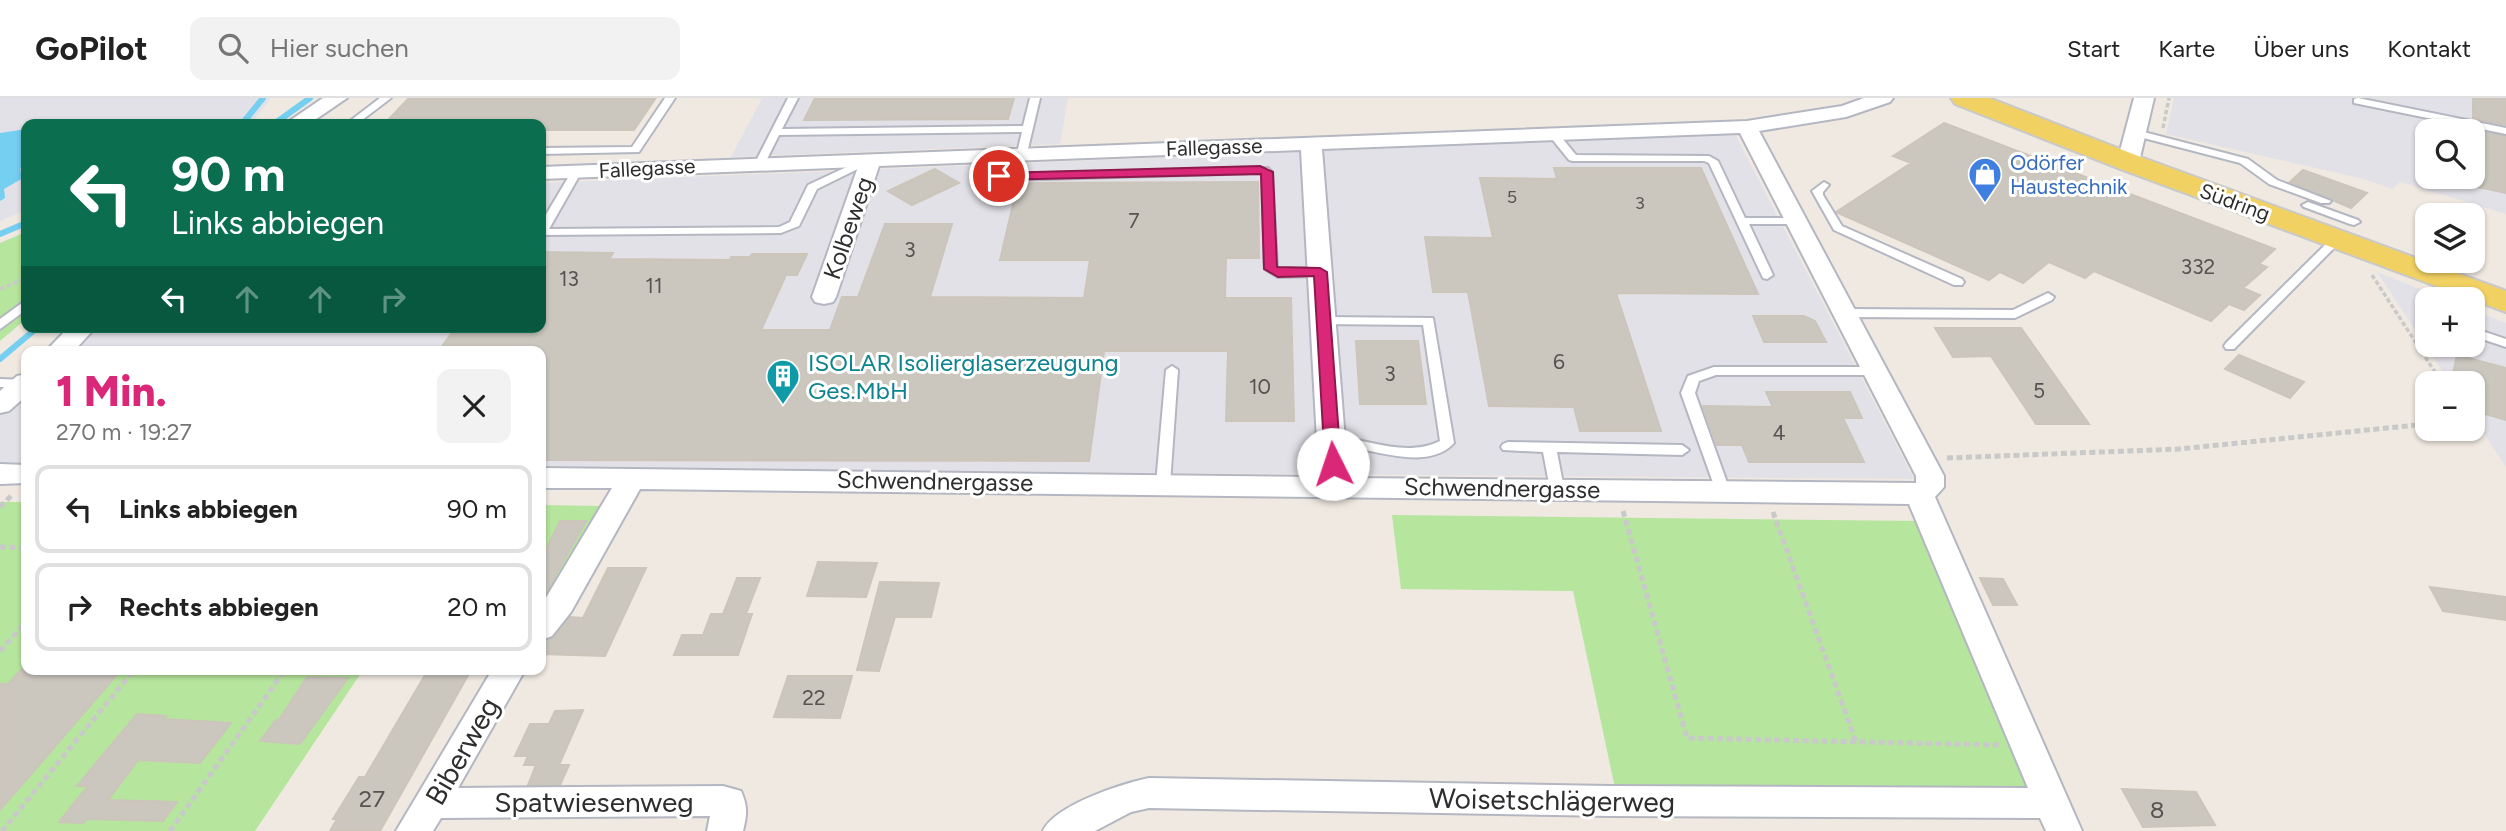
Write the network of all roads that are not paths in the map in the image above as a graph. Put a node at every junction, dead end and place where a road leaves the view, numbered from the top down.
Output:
1 (337, 98) edge
2 (386, 98) edge
3 (670, 98) edge
4 (793, 98) edge
5 (1035, 98) edge
6 (1883, 98) edge
7 (1965, 98) edge
8 (2144, 98) edge
9 (2358, 101) dead end
10 (303, 119) edge
11 (358, 119) edge
12 (1747, 127) junction
13 (1028, 130) junction
14 (2506, 131) edge
15 (776, 132) junction
16 (2136, 133) junction
17 (1553, 134) junction
18 (1311, 143) junction
19 (1128, 150) junction
20 (546, 151) edge
21 (1022, 153) junction
22 (981, 155) junction
23 (2223, 156) junction
24 (871, 159) junction
25 (2128, 162) junction
26 (760, 163) junction
27 (577, 171) junction
28 (546, 173) edge
29 (1127, 173) junction
30 (1824, 185) dead end
31 (2325, 201) dead end
32 (1797, 220) junction
33 (1741, 221) junction
34 (546, 224) edge
35 (546, 232) edge
36 (2348, 236) junction
37 (1320, 272) junction
38 (1767, 275) dead end
39 (1958, 282) dead end
40 (2049, 297) dead end
41 (824, 298) dead end
42 (2506, 302) edge
43 (21, 308) edge
44 (1845, 313) junction
45 (1323, 321) junction
46 (0, 325) edge
47 (78, 333) edge
48 (2485, 336) edge
49 (2506, 343) edge
50 (64, 346) edge
51 (2230, 346) dead end
52 (1172, 370) dead end
53 (1875, 371) junction
54 (17, 383) edge
55 (0, 405) edge
56 (1332, 441) junction
57 (1508, 447) dead end
58 (1549, 448) junction
59 (1682, 450) dead end
60 (0, 474) edge
61 (21, 474) edge
62 (546, 478) edge
63 (632, 478) junction
64 (1163, 484) junction
65 (1334, 486) junction
66 (1557, 489) junction
67 (1723, 491) junction
68 (1919, 494) junction
69 (546, 622) edge
70 (506, 675) edge
71 (422, 817) edge
72 (2058, 817) edge
73 (725, 831) edge
74 (1061, 831) edge

1 - 10 street
2 - 11 lane
3 - 20 lane
4 - 15 lane
5 - 13 lane
6 - 12 street, Fallegasse
7 - 25 main road, Südring
8 - 16 street
9 - 14 lane
12 - 17 street, Fallegasse
12 - 32 street
13 - 15 lane
13 - 21 lane
15 - 26 lane
16 - 23 lane
16 - 25 street
17 - 18 street, Fallegasse
17 - 33 lane
18 - 19 street, Fallegasse
18 - 37 street
19 - 21 street, Fallegasse
19 - 29 lane
21 - 22 street, Fallegasse
22 - 24 street, Fallegasse
22 - 29 lane
23 - 31 lane
23 - 36 lane
24 - 26 street, Fallegasse
24 - 35 lane
24 - 41 street, Kolbeweg
25 - 36 main road, Südring
26 - 27 street, Fallegasse
27 - 28 street, Fallegasse
27 - 34 lane
29 - 37 lane
30 - 39 lane
32 - 33 lane
32 - 44 street
33 - 38 lane
36 - 42 main road, Südring
36 - 51 lane
37 - 45 street
40 - 44 lane
43 - 46 lane
44 - 53 street
45 - 56 street
45 - 56 lane
47 - 50 street
48 - 49 lane
52 - 64 lane
53 - 67 lane
53 - 68 street
54 - 55 street
56 - 65 street
57 - 58 lane
58 - 59 lane
58 - 66 lane
60 - 61 street
62 - 63 street, Schwendnergasse
63 - 64 street, Schwendnergasse
63 - 69 street
64 - 65 street, Schwendnergasse
65 - 66 street, Schwendnergasse
66 - 67 street, Schwendnergasse
67 - 68 street, Schwendnergasse
68 - 72 street, Woisetschlägerweg
70 - 71 street, Biberweg
71 - 73 street, Spatwiesenweg
72 - 74 street, Woisetschlägerweg

